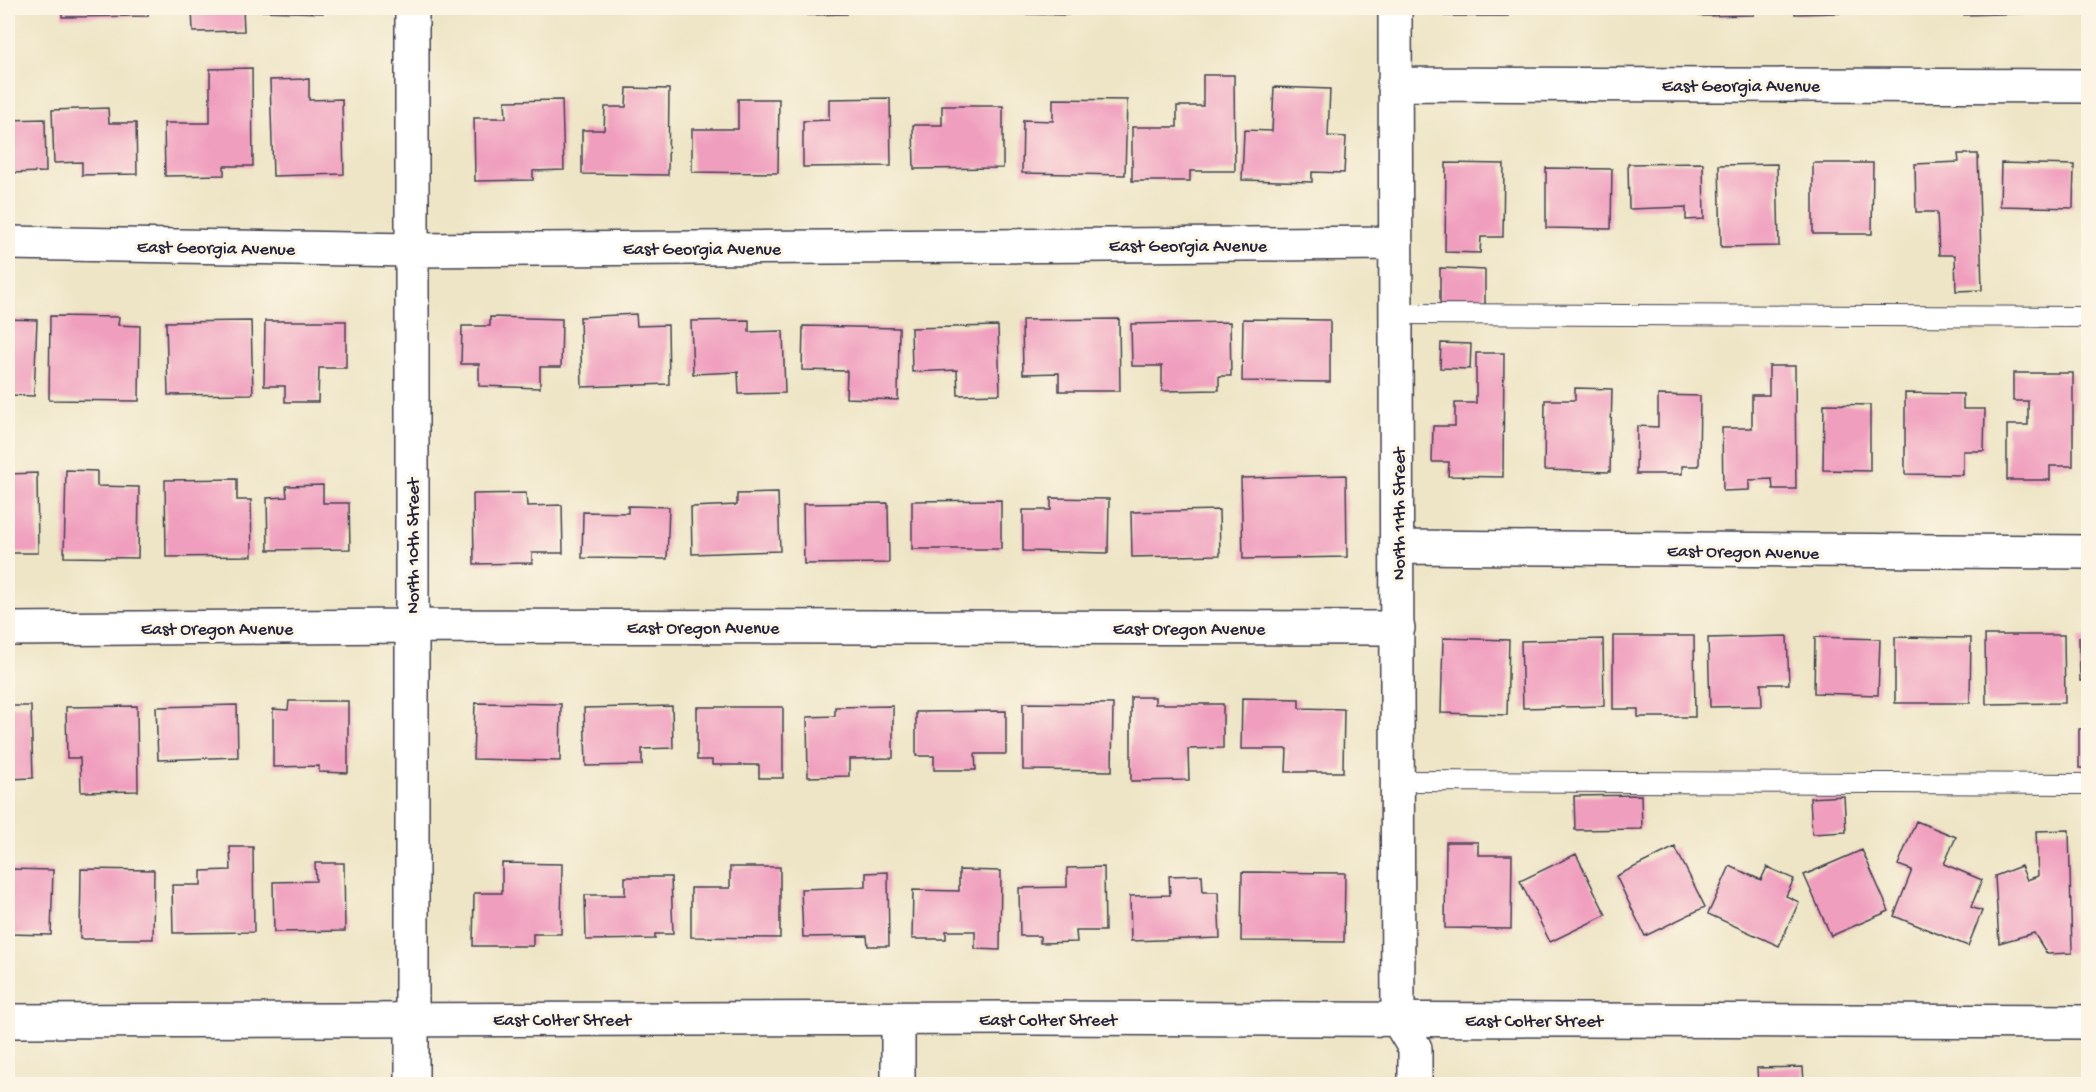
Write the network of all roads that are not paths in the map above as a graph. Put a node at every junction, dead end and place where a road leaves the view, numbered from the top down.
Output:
1 (412, 8) edge
2 (1395, 8) edge
3 (1395, 84) junction
4 (2088, 86) edge
5 (8, 243) edge
6 (1396, 243) junction
7 (412, 250) junction
8 (1397, 314) junction
9 (2088, 317) edge
10 (1398, 547) junction
11 (2088, 552) edge
12 (412, 626) junction
13 (1398, 628) junction
14 (8, 629) edge
15 (1399, 782) junction
16 (2088, 784) edge
17 (413, 1018) junction
18 (898, 1019) junction
19 (8, 1020) edge
20 (1398, 1020) junction
21 (2088, 1022) edge
22 (412, 1084) edge
23 (898, 1084) edge
24 (1415, 1084) edge

1 - 7 street, North 10th Street
2 - 3 street, North 11th Street
3 - 4 street, East Georgia Avenue
3 - 6 street, North 11th Street
5 - 7 street, East Georgia Avenue
6 - 7 street, East Georgia Avenue
6 - 8 street, North 11th Street
7 - 12 street, North 10th Street
8 - 9 lane
8 - 10 street, North 11th Street
10 - 11 street, East Oregon Avenue
10 - 13 street, North 11th Street
12 - 13 street, East Oregon Avenue
12 - 14 street, East Oregon Avenue
12 - 17 street, North 10th Street
13 - 15 street, North 11th Street
15 - 16 lane
15 - 20 street, North 11th Street
17 - 18 street, East Colter Street
17 - 19 street, East Colter Street
17 - 22 street, North 10th Street
18 - 20 street, East Colter Street
18 - 23 street
20 - 21 street, East Colter Street
20 - 24 street

